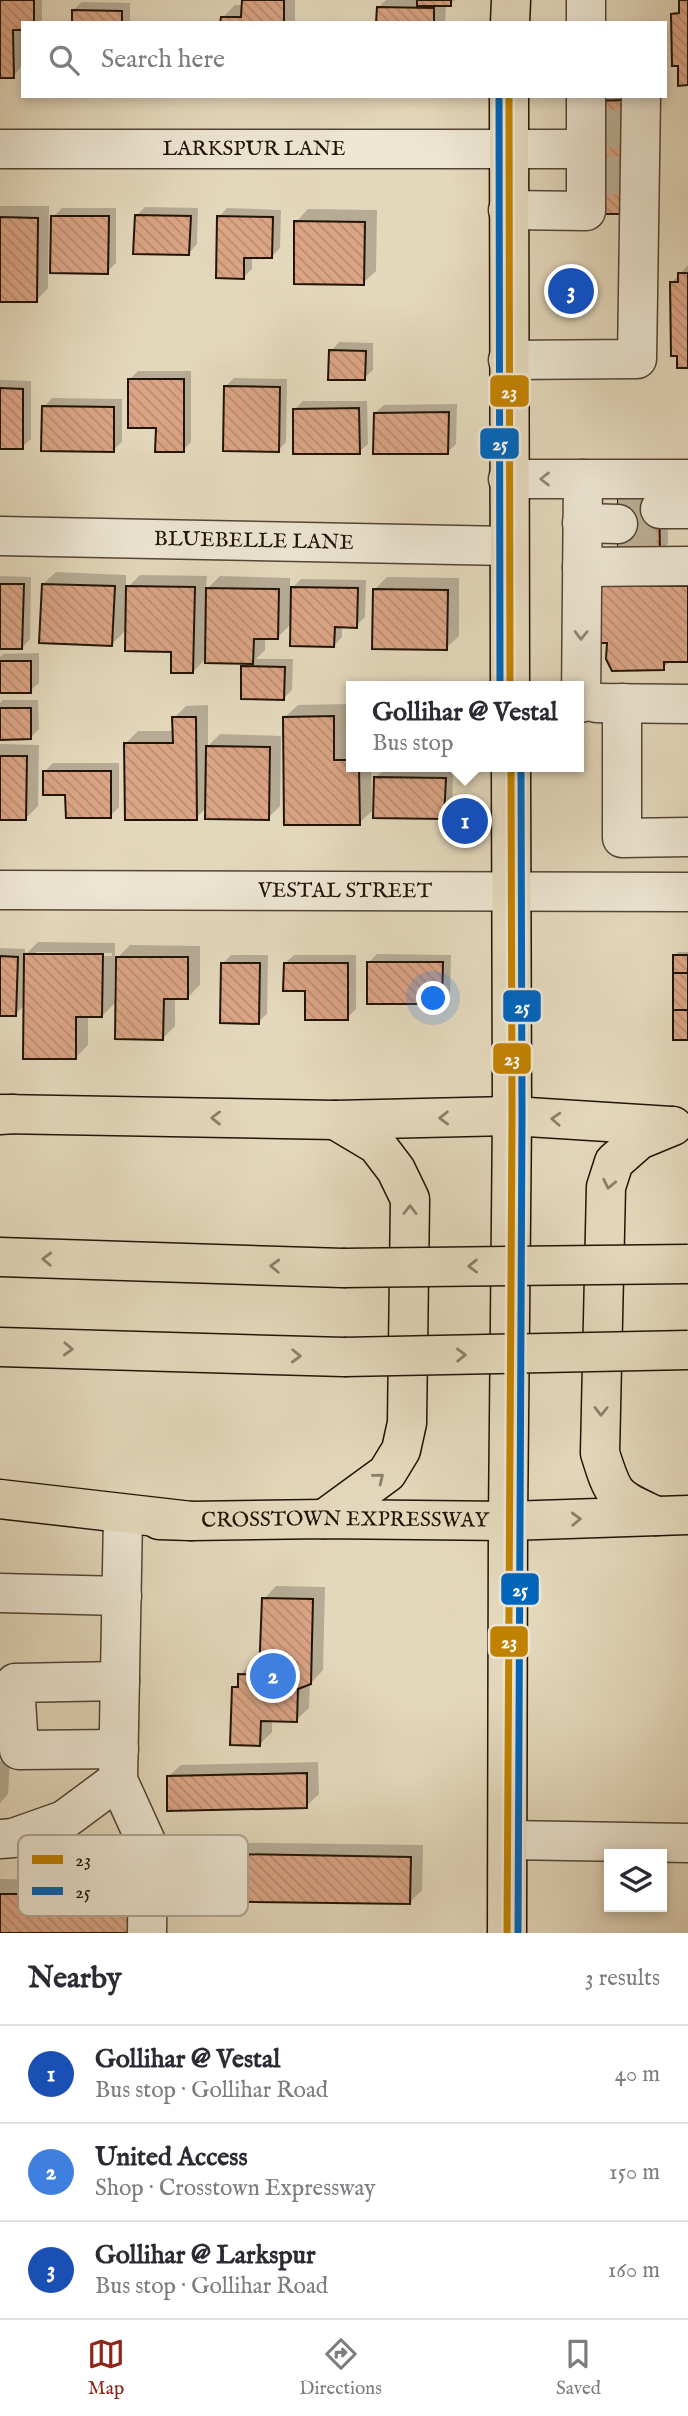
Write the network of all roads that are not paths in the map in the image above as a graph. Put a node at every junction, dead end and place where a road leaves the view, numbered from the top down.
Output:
1 (511, 0) edge
2 (586, 0) edge
3 (510, 21) edge
4 (586, 21) edge
5 (509, 98) edge
6 (607, 147) edge
7 (0, 149) edge
8 (508, 150) junction
9 (508, 210) junction
10 (639, 229) junction
11 (508, 360) junction
12 (688, 479) edge
13 (508, 480) junction
14 (596, 525) junction
15 (676, 531) edge
16 (0, 536) edge
17 (508, 546) junction
18 (510, 681) edge
19 (582, 681) edge
20 (584, 703) edge
21 (622, 703) junction
22 (688, 704) edge
23 (511, 772) edge
24 (688, 837) edge
25 (0, 890) edge
26 (688, 892) edge
27 (512, 893) junction
28 (4, 1115) edge
29 (512, 1116) junction
30 (335, 1120) junction
31 (681, 1126) edge
32 (0, 1258) edge
33 (688, 1264) edge
34 (0, 1347) edge
35 (688, 1350) edge
36 (0, 1499) edge
37 (0, 1510) edge
38 (672, 1516) edge
39 (123, 1517) junction
40 (324, 1518) junction
41 (191, 1521) junction
42 (508, 1521) junction
43 (0, 1593) edge
44 (122, 1596) junction
45 (120, 1681) junction
46 (119, 1765) junction
47 (22, 1835) edge
48 (144, 1835) edge
49 (18, 1836) edge
50 (0, 1839) edge
51 (508, 1839) junction
52 (688, 1843) edge
53 (507, 1933) edge

1 - 3 main road
2 - 4 street
5 - 8 main road
6 - 8 street, LARKSPUR LANE
6 - 9 street
6 - 10 street
6 - 10 street
7 - 8 street, LARKSPUR LANE
8 - 9 main road
9 - 11 main road
10 - 11 street
11 - 13 main road
12 - 14 street
14 -> 13 street
13 - 17 main road
14 - 15 street
14 -> 19 street
16 - 17 street, BLUEBELLE LANE
17 - 18 main road
20 - 21 street
21 - 22 street
21 - 24 street
23 - 27 main road
25 - 27 street, VESTAL STREET
26 - 27 street, VESTAL STREET
27 - 29 main road
30 -> 28 main road
29 -> 30 main road
31 -> 29 main road
29 - 42 main road
40 -> 30 main road
31 -> 38 main road
33 -> 32 main road, bridge
34 -> 35 main road, bridge
36 - 41 main road
37 - 39 main road, CROSSTOWN EXPRESSWAY
42 -> 38 main road, CROSSTOWN EXPRESSWAY
39 - 41 main road, CROSSTOWN EXPRESSWAY
39 - 44 street
40 - 41 main road, CROSSTOWN EXPRESSWAY
40 - 42 main road, CROSSTOWN EXPRESSWAY
42 - 51 main road
43 - 44 street
44 - 45 street
45 - 46 street
45 - 46 street
46 - 47 street
46 - 48 street
49 - 50 street
51 - 52 street
51 - 53 main road

